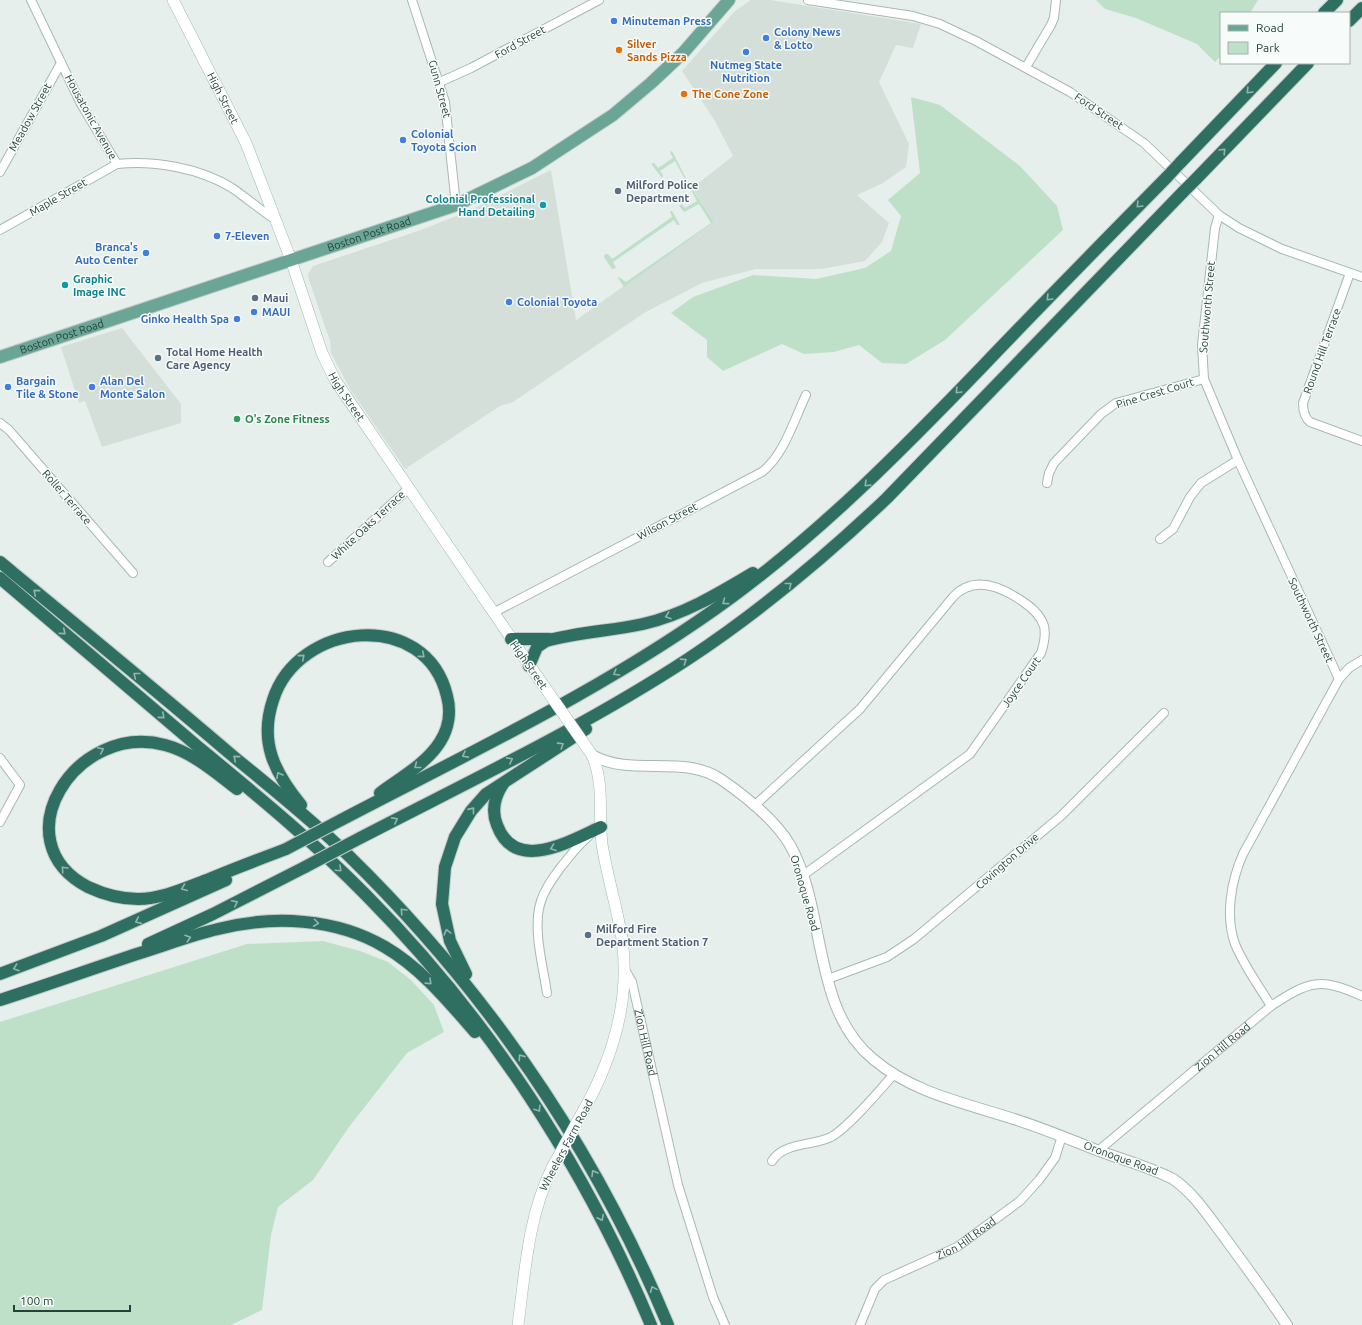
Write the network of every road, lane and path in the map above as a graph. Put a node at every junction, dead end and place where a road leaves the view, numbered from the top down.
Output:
1 (31, 0) edge
2 (173, 0) edge
3 (412, 0) edge
4 (599, 0) edge
5 (729, 0) edge
6 (808, 0) edge
7 (1056, 0) edge
8 (1332, 0) edge
9 (1337, 0) edge
10 (1362, 8) edge
11 (1322, 12) edge
12 (1325, 12) edge
13 (1362, 13) edge
14 (1350, 20) edge
15 (1350, 23) edge
16 (61, 62) junction
17 (1275, 64) edge
18 (1307, 64) edge
19 (1026, 66) junction
20 (440, 82) junction
21 (117, 164) junction
22 (0, 172) edge
23 (456, 205) junction
24 (1219, 215) junction
25 (276, 220) junction
26 (0, 230) edge
27 (291, 260) junction
28 (1350, 273) junction
29 (1362, 277) edge
30 (0, 357) edge
31 (1204, 378) junction
32 (806, 395) dead end
33 (0, 423) edge
34 (1362, 441) edge
35 (1238, 460) junction
36 (1047, 483) dead end
37 (408, 488) junction
38 (1160, 539) dead end
39 (800, 544) junction
40 (328, 562) dead end
41 (3, 564) edge
42 (133, 573) dead end
43 (0, 579) edge
44 (493, 613) junction
45 (511, 638) junction
46 (554, 638) junction
47 (1362, 660) edge
48 (529, 666) junction
49 (664, 674) junction
50 (1339, 680) junction
51 (1164, 713) dead end
52 (592, 755) junction
53 (0, 758) edge
54 (505, 781) junction
55 (754, 806) junction
56 (341, 820) junction
57 (0, 822) edge
58 (601, 827) junction
59 (330, 837) junction
60 (311, 843) junction
61 (286, 849) junction
62 (802, 876) junction
63 (624, 968) junction
64 (0, 974) edge
65 (828, 979) junction
66 (58, 980) junction
67 (547, 993) dead end
68 (1362, 996) edge
69 (0, 1000) edge
70 (1271, 1006) junction
71 (492, 1016) junction
72 (894, 1074) junction
73 (524, 1088) junction
74 (1062, 1136) junction
75 (1098, 1150) junction
76 (772, 1161) dead end
77 (518, 1325) edge
78 (651, 1325) edge
79 (668, 1325) edge
80 (725, 1325) edge
81 (860, 1325) edge
82 (1287, 1325) edge

1 - 16 street, Housatonic Avenue
2 - 25 main road, High Street
3 - 20 street, Gunn Street
4 - 20 street, Ford Street
5 - 23 main road, Boston Post Road
6 - 19 street, Ford Street
7 - 19 street
8 - 11 highway
9 - 12 highway
10 - 14 highway
13 - 15 highway
16 - 21 street, Housatonic Avenue
16 - 22 street, Meadow Street
17 -> 39 highway, bridge
49 -> 18 highway, bridge
19 - 24 street, Ford Street
20 - 23 street, Gunn Street
21 - 25 street, Housatonic Avenue
21 - 26 street, Maple Street
23 - 27 main road, Boston Post Road
24 - 28 street, Ford Street
24 - 31 street, Southworth Street
25 - 27 main road, High Street
27 - 30 main road, Boston Post Road
27 - 37 main road, High Street
28 - 29 street, Ford Street
28 - 34 street, Round Hill Terrace
31 - 35 street, Southworth Street
31 - 36 street, Pine Crest Court
32 - 44 street, Wilson Street
33 - 42 street, Roller Terrace
35 - 38 street
35 - 50 street, Southworth Street
37 - 40 street, White Oaks Terrace
37 - 44 main road, High Street
39 -> 46 highway
39 -> 56 highway
59 -> 41 highway
43 -> 60 highway
44 - 45 main road, High Street
45 - 46 highway
45 - 48 main road, High Street
46 - 48 highway
47 - 50 street
48 - 52 main road, High Street, bridge
54 -> 49 highway
66 -> 49 highway, bridge
50 - 70 street
51 - 65 street, Covington Drive
52 - 55 street, Oronoque Road
52 - 58 main road, Zion Hill Road
53 - 57 street
58 -> 54 highway
71 -> 54 highway
55 - 62 street, Oronoque Road
55 - 62 street, Joyce Court
59 -> 56 highway
56 - 61 highway, bridge
58 - 63 main road, Zion Hill Road
58 - 67 street
71 -> 59 highway
61 -> 60 highway
60 -> 73 highway
61 -> 64 highway
62 - 65 street, Oronoque Road
63 - 77 main road, Wheelers Farm Road, bridge
63 - 80 street, Zion Hill Road
65 - 72 street, Oronoque Road
66 - 69 highway
66 -> 73 highway
68 - 70 street, Zion Hill Road
70 - 75 street, Zion Hill Road
79 -> 71 highway
72 - 74 street, Oronoque Road
72 - 76 street
73 -> 78 highway
74 - 75 street, Oronoque Road
74 - 81 street, Zion Hill Road
75 - 82 street, Oronoque Road

